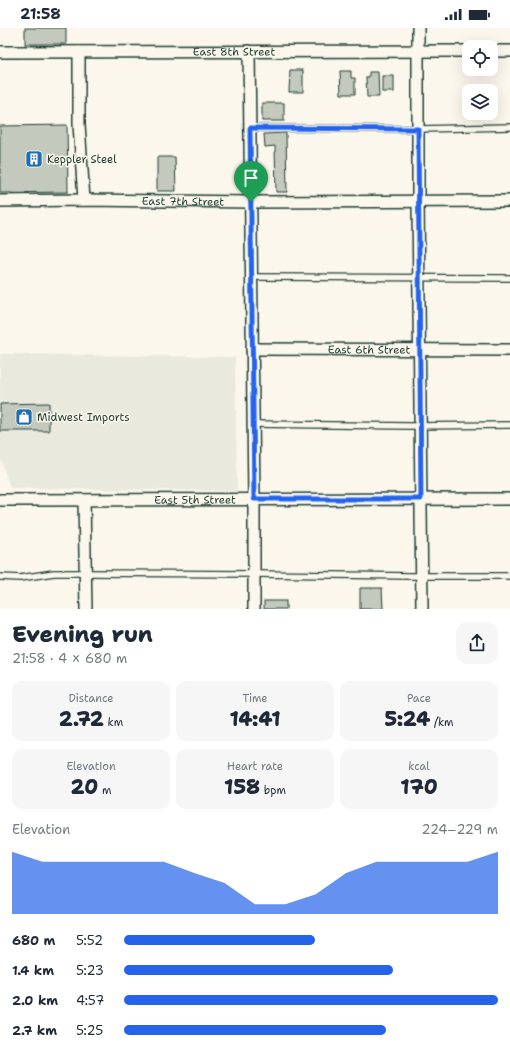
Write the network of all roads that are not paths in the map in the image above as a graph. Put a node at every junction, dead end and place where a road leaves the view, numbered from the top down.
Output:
1 (418, 28) edge
2 (249, 51) junction
3 (418, 51) junction
4 (462, 51) edge
5 (498, 51) edge
6 (510, 51) edge
7 (0, 52) edge
8 (78, 52) junction
9 (510, 127) edge
10 (250, 128) junction
11 (418, 129) junction
12 (84, 200) junction
13 (0, 201) edge
14 (418, 201) junction
15 (510, 201) edge
16 (251, 202) junction
17 (252, 277) junction
18 (419, 278) junction
19 (510, 278) edge
20 (252, 348) junction
21 (420, 350) junction
22 (510, 350) edge
23 (253, 424) junction
24 (510, 425) edge
25 (420, 426) junction
26 (254, 499) junction
27 (421, 499) junction
28 (510, 499) edge
29 (0, 500) edge
30 (84, 500) junction
31 (85, 573) junction
32 (254, 574) junction
33 (422, 576) junction
34 (510, 576) edge
35 (0, 577) edge
36 (86, 609) edge
37 (254, 609) edge
38 (422, 609) edge

1 - 3 street
2 - 3 street, East 8th Street
2 - 8 street, East 8th Street
2 - 10 street
3 - 4 street, East 8th Street
3 - 11 street
5 - 6 street
7 - 8 street, East 8th Street
8 - 12 street
9 - 11 lane
10 - 11 lane
10 - 16 street
11 - 14 street
12 - 13 street, East 7th Street
12 - 16 street, East 7th Street
14 - 15 street, East 7th Street
14 - 16 street, East 7th Street
14 - 18 street
16 - 17 street
17 - 18 lane
17 - 20 street
18 - 19 lane
18 - 21 street
20 - 21 street, East 6th Street
20 - 23 street
21 - 22 street, East 6th Street
21 - 25 street
23 - 25 lane
23 - 26 street
24 - 25 lane
25 - 27 street
26 - 27 street, East 5th Street
26 - 30 street, East 5th Street
26 - 32 street
27 - 28 street, East 5th Street
27 - 33 street
29 - 30 street, East 5th Street
30 - 31 street
31 - 32 lane
31 - 35 lane
31 - 36 street
32 - 33 lane
32 - 37 street
33 - 34 lane
33 - 38 street

